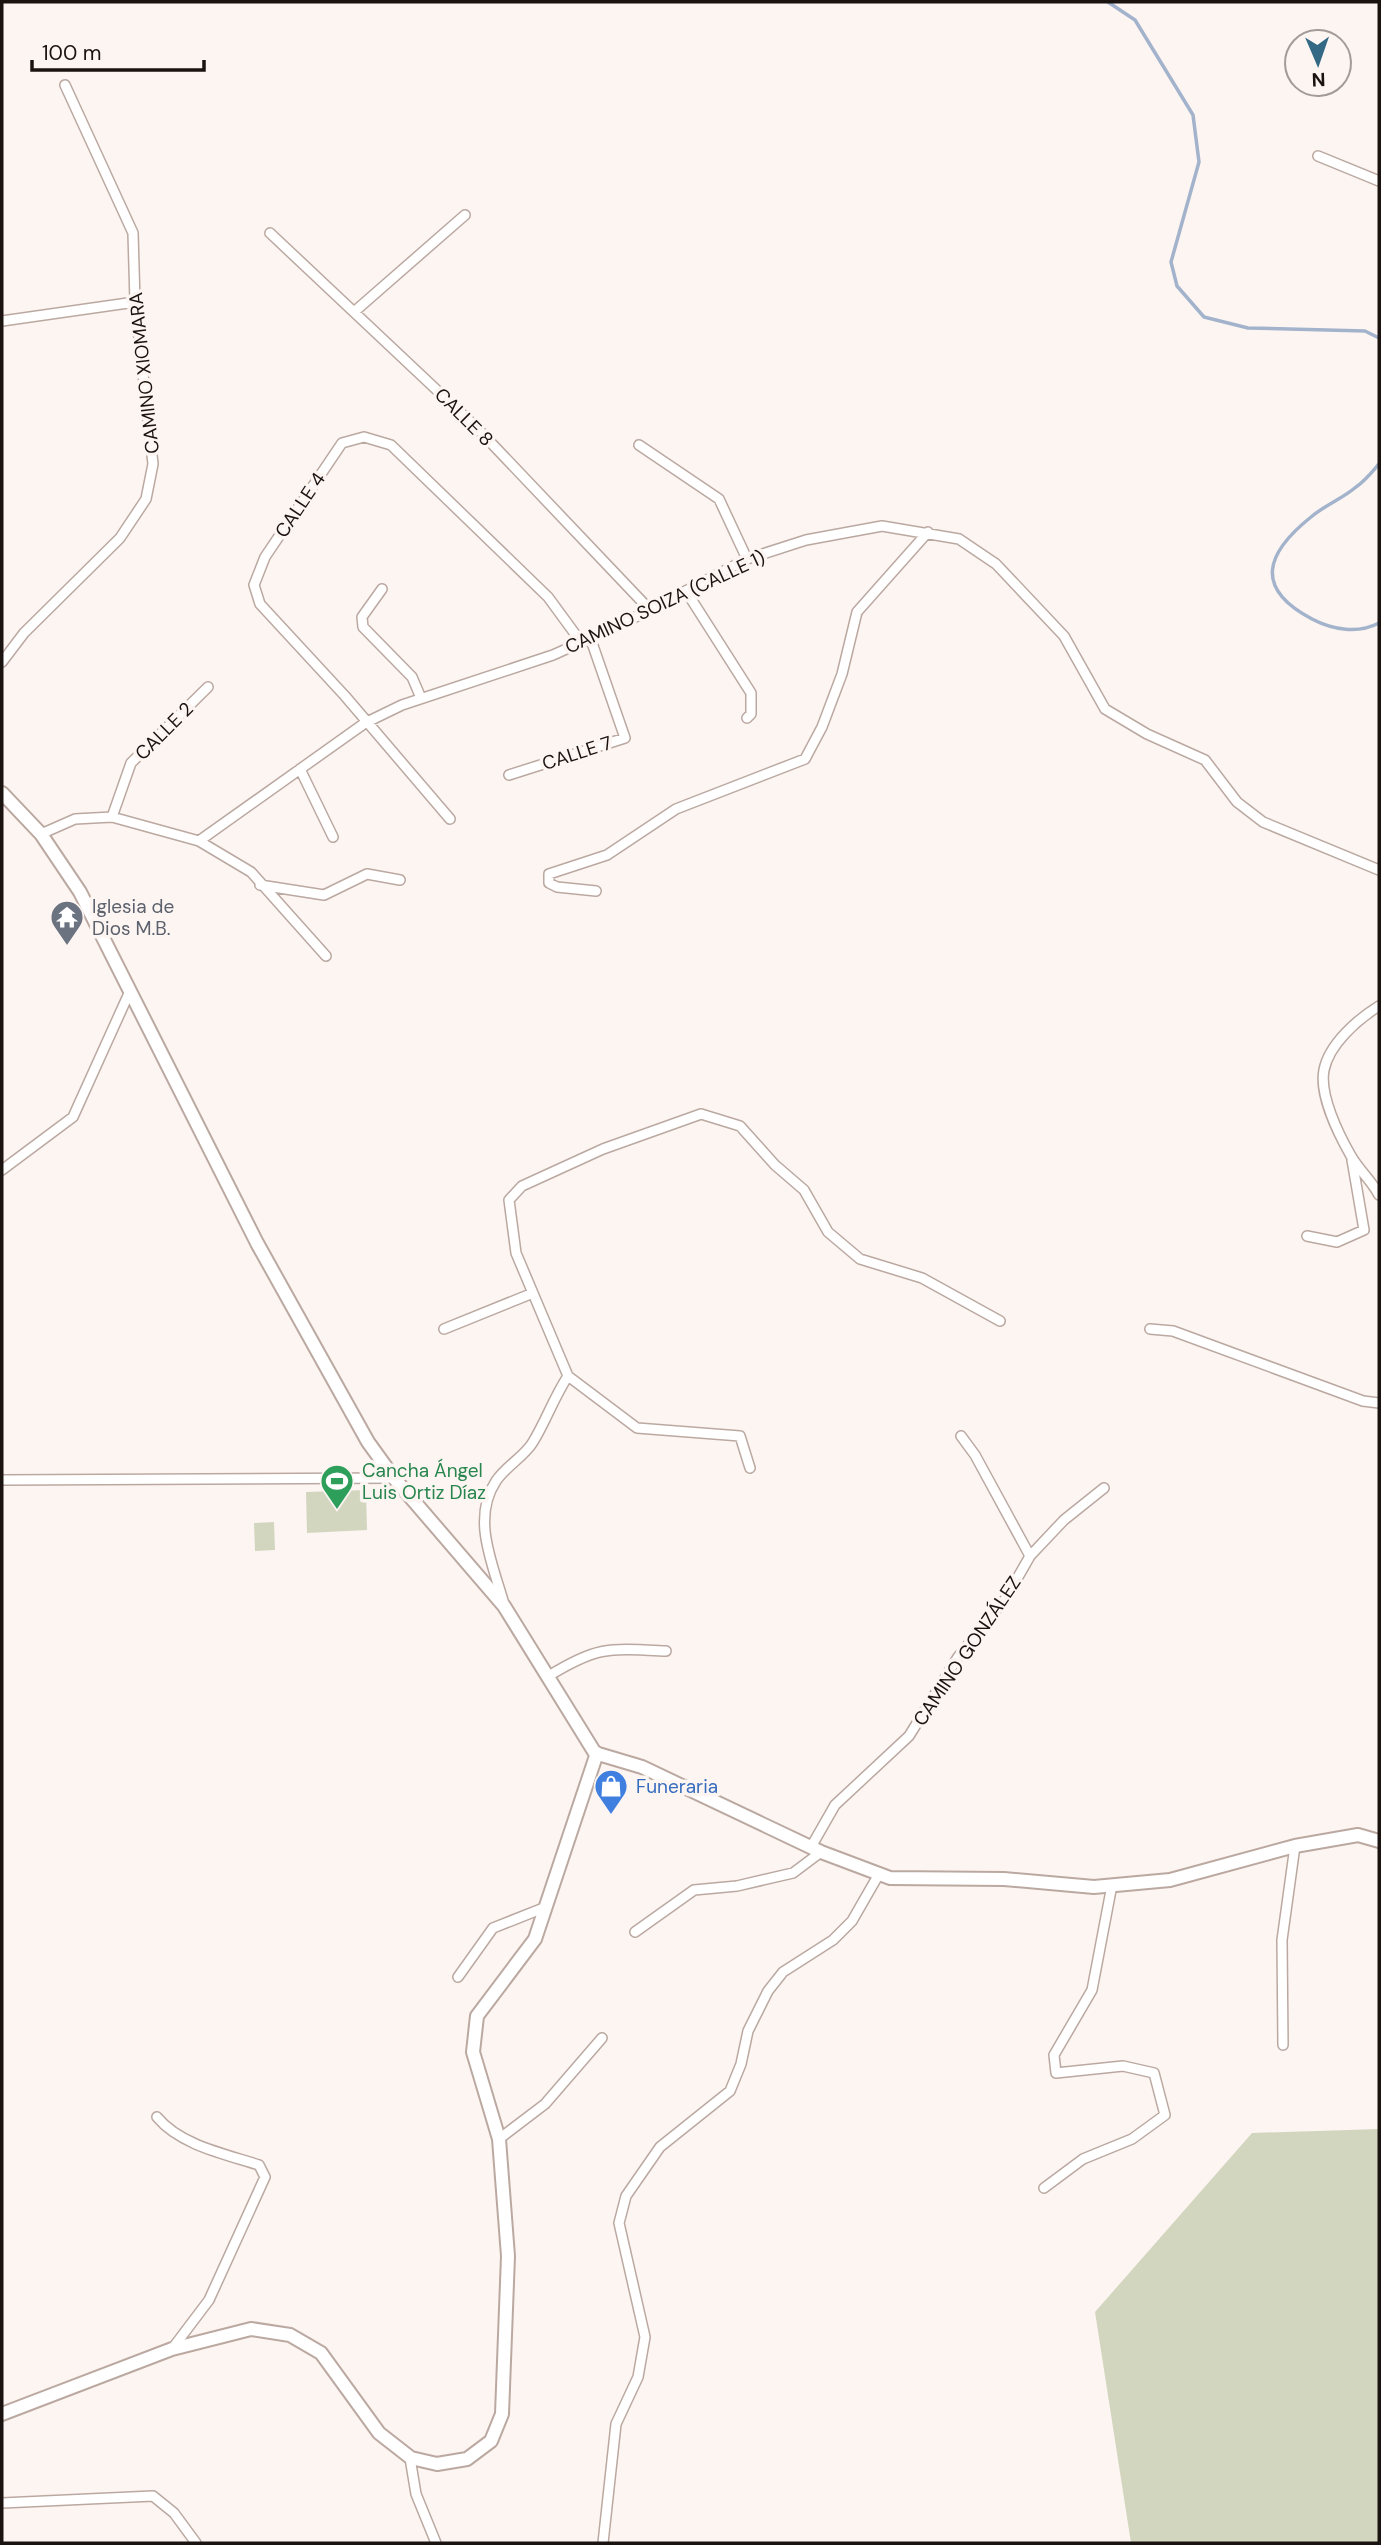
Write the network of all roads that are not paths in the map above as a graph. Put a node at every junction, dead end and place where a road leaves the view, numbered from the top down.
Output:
1 (65, 85) dead end
2 (1318, 156) dead end
3 (1379, 181) edge
4 (466, 215) dead end
5 (270, 233) dead end
6 (135, 302) junction
7 (354, 313) junction
8 (2, 321) edge
9 (639, 445) dead end
10 (928, 532) junction
11 (747, 559) junction
12 (382, 589) dead end
13 (686, 591) junction
14 (650, 610) junction
15 (590, 637) junction
16 (581, 642) junction
17 (2, 662) edge
18 (208, 687) dead end
19 (421, 698) junction
20 (747, 718) dead end
21 (365, 723) junction
22 (300, 769) junction
23 (509, 775) dead end
24 (2, 793) edge
25 (112, 817) junction
26 (450, 819) dead end
27 (41, 834) junction
28 (333, 837) dead end
29 (199, 841) junction
30 (1379, 870) edge
31 (400, 880) dead end
32 (260, 885) junction
33 (596, 891) dead end
34 (326, 956) dead end
35 (130, 991) junction
36 (1379, 1006) edge
37 (1352, 1159) junction
38 (2, 1170) edge
39 (1379, 1195) edge
40 (1307, 1237) dead end
41 (533, 1293) junction
42 (1000, 1321) dead end
43 (444, 1329) dead end
44 (1150, 1329) dead end
45 (568, 1376) junction
46 (1379, 1403) edge
47 (961, 1436) dead end
48 (750, 1468) dead end
49 (394, 1478) junction
50 (2, 1480) edge
51 (1104, 1488) dead end
52 (1030, 1556) junction
53 (504, 1606) junction
54 (666, 1651) dead end
55 (547, 1677) junction
56 (597, 1754) junction
57 (1379, 1841) edge
58 (1295, 1846) junction
59 (816, 1849) junction
60 (879, 1874) junction
61 (1112, 1885) junction
62 (546, 1906) junction
63 (635, 1932) dead end
64 (457, 1977) dead end
65 (602, 2038) dead end
66 (1283, 2045) dead end
67 (158, 2117) dead end
68 (499, 2139) junction
69 (1044, 2188) dead end
70 (172, 2348) junction
71 (2, 2414) edge
72 (410, 2458) junction
73 (2, 2503) edge
74 (196, 2543) edge
75 (436, 2543) edge
76 (603, 2543) edge

1 - 6 street, CAMINO XIOMARA
2 - 3 street
4 - 7 street
5 - 7 street, CALLE 8
6 - 8 street
6 - 17 street, CAMINO XIOMARA
7 - 14 street, CALLE 8
9 - 11 street
10 - 11 street, CAMINO SOIZA (CALLE 1)
10 - 30 street, CAMINO SOIZA (CALLE 1)
10 - 33 street
11 - 13 street, CAMINO SOIZA (CALLE 1)
12 - 19 street
13 - 14 street, CAMINO SOIZA (CALLE 1)
13 - 20 street
14 - 15 street, CAMINO SOIZA (CALLE 1)
15 - 16 street, CAMINO SOIZA (CALLE 1)
15 - 23 street, CALLE 7
16 - 19 street, CAMINO SOIZA (CALLE 1)
16 - 21 street, CALLE 4
18 - 25 street, CALLE 2
19 - 21 street, CAMINO SOIZA (CALLE 1)
21 - 22 street, CAMINO SOIZA (CALLE 1)
21 - 26 street, CALLE 4
22 - 28 street
22 - 29 street, CAMINO SOIZA (CALLE 1)
24 - 27 street
25 - 27 street
25 - 29 street
27 - 35 street
29 - 32 street
31 - 32 street
32 - 34 street
35 - 38 street
35 - 49 street
36 - 37 street
37 - 39 street
37 - 40 street
41 - 42 street
41 - 43 street
41 - 45 street
44 - 46 street
45 - 48 street
45 - 53 street
47 - 52 street, CAMINO GONZÁLEZ
49 - 50 street
49 - 53 street
51 - 52 street
52 - 59 street, CAMINO GONZÁLEZ
53 - 55 street
54 - 55 street
55 - 56 street
56 - 59 street
56 - 62 street
57 - 58 street
58 - 61 street
58 - 66 street
59 - 60 street
59 - 63 street
60 - 61 street
60 - 76 street
61 - 69 street
62 - 64 street
62 - 68 street
65 - 68 street
67 - 70 street
68 - 72 street
70 - 71 street
70 - 72 street
72 - 75 street
73 - 74 street

